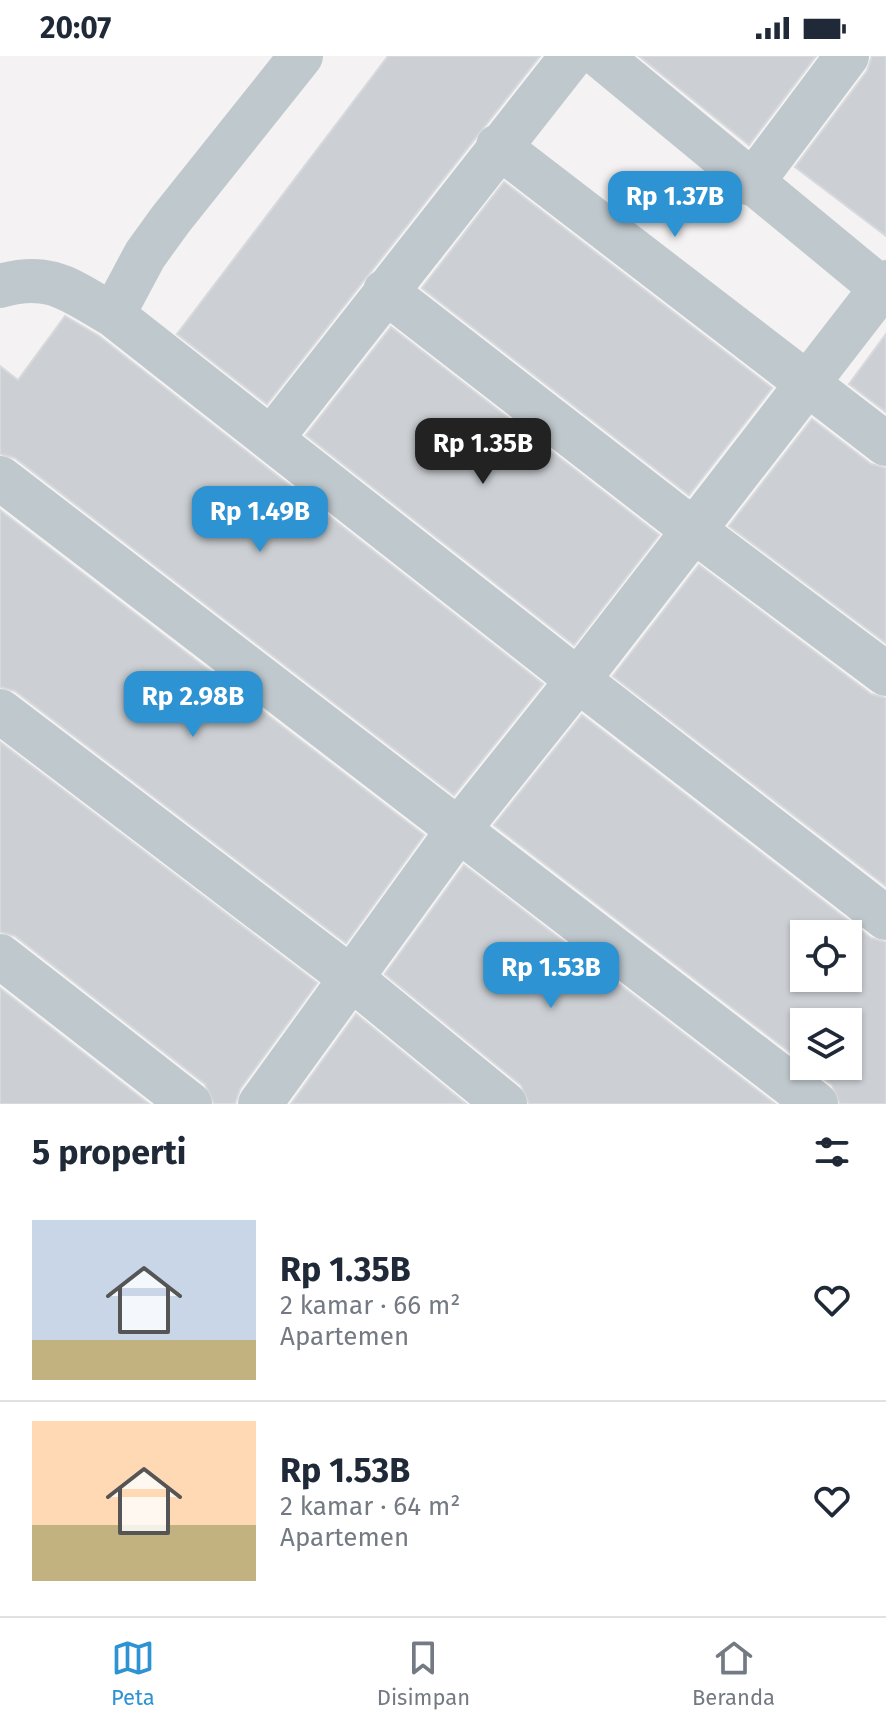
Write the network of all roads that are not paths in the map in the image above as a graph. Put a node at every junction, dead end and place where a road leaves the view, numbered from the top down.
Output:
1 (301, 56) edge
2 (572, 56) edge
3 (600, 56) edge
4 (847, 56) edge
5 (498, 146) junction
6 (751, 184) junction
7 (883, 285) edge
8 (0, 286) edge
9 (385, 291) junction
10 (113, 315) junction
11 (810, 385) junction
12 (271, 439) junction
13 (886, 444) edge
14 (0, 478) edge
15 (692, 529) junction
16 (886, 674) edge
17 (578, 680) junction
18 (0, 711) edge
19 (459, 829) junction
20 (886, 918) edge
21 (0, 956) edge
22 (351, 978) junction
23 (190, 1104) edge
24 (260, 1104) edge
25 (505, 1104) edge
26 (816, 1104) edge

1 - 10 street
2 - 5 street
3 - 6 street
4 - 6 street
5 - 9 street
5 - 11 street
6 - 7 street
7 - 11 street
8 - 10 street
9 - 12 street
9 - 15 street
10 - 12 street
11 - 13 street
11 - 15 street
12 - 17 street
14 - 19 street
15 - 16 street
15 - 17 street
17 - 19 street
17 - 20 street
18 - 22 street
19 - 22 street
19 - 26 street
21 - 23 street
22 - 24 street
22 - 25 street

